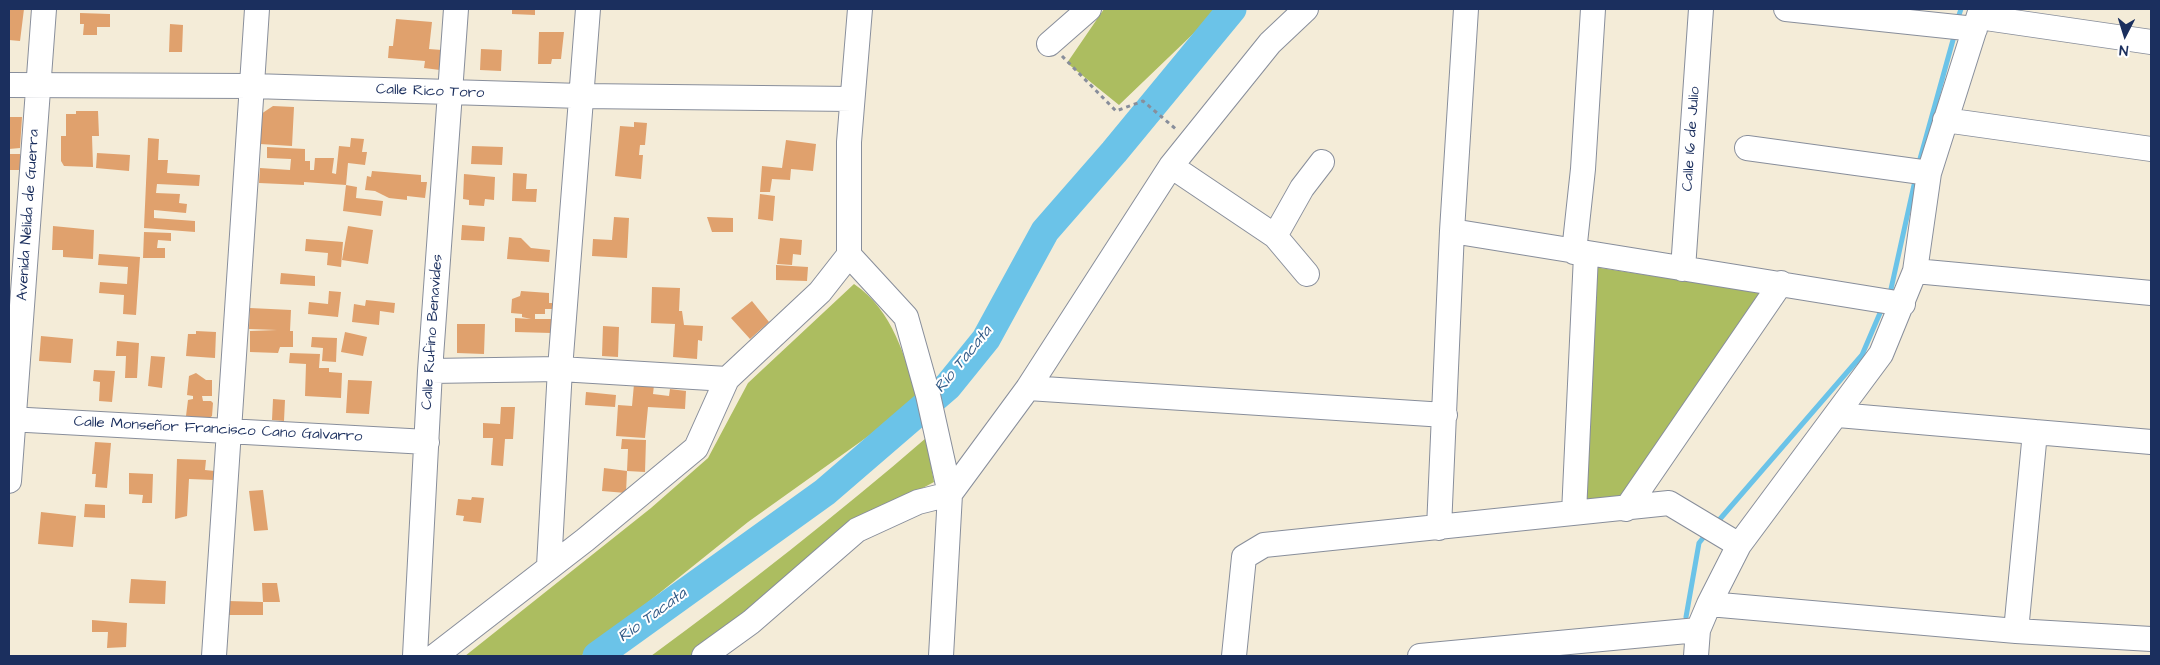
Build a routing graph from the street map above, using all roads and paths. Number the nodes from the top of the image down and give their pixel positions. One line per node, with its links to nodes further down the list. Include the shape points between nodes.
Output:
1 (44, 9): 16 (street, Avenida Nélida de Guerra)
2 (257, 9): 18 (street)
3 (456, 9): 19 (street, Calle Rufino Benavides)
4 (588, 9): 20 (street)
5 (860, 9): 21 (street)
6 (1063, 9): 14 (street)
7 (1089, 9): 14 (street)
8 (1306, 9): 27 (street, via 1270,43)
9 (1466, 9): 29 (street)
10 (1593, 9): 31 (street)
11 (1701, 9): 33 (street, Calle 16 de Julio)
12 (1786, 9): 13 (street)
13 (1978, 19): 15 (street); 23 (street)
14 (1055, 38): 22 (path, via 1116,111 1143,101)
15 (2151, 42)
16 (39, 85): 17 (street, Calle Rico Toro); 18 (street, Calle Rico Toro); 45 (street, Avenida Nélida de Guerra)
17 (9, 86)
18 (252, 86): 19 (street, Calle Rico Toro); 46 (street)
19 (449, 92): 20 (street, Calle Rico Toro); 40 (street, Calle Rufino Benavides)
20 (581, 96): 21 (street, Calle Rico Toro); 39 (street)
21 (852, 99): 32 (street)
22 (1162, 117)
23 (1945, 120): 25 (street); 28 (street)
24 (1746, 148): 28 (street)
25 (2151, 149)
26 (1322, 162): 30 (street, via 1302,188)
27 (1171, 166): 30 (street); 42 (street)
28 (1929, 174): 34 (street)
29 (1452, 231): 31 (street); 43 (street)
30 (1275, 236): 35 (street)
31 (1580, 253): 33 (street); 53 (street)
32 (849, 255): 41 (street, via 820,292); 51 (street, via 906,316)
33 (1683, 269): 36 (street)
34 (1915, 270): 37 (street); 38 (street)
35 (1307, 274)
36 (1780, 283): 38 (street); 52 (street)
37 (2151, 293)
38 (1902, 304): 44 (street, via 1881,354)
39 (560, 369): 40 (street); 41 (street); 56 (street)
40 (430, 371): 48 (street, Calle Rufino Benavides)
41 (727, 379): 56 (street, via 696,448 593,534)
42 (1028, 388): 43 (street); 51 (street)
43 (1445, 415): 54 (street)
44 (1838, 415): 47 (street); 55 (street)
45 (11, 419): 46 (street, Calle Monseñor Francisco Cano Galvarro); 50 (street, Avenida Nélida de Guerra)
46 (228, 430): 48 (street, Calle Monseñor Francisco Cano Galvarro); 61 (street)
47 (2035, 432): 49 (street); 59 (street)
48 (427, 442): 62 (street, Calle Rufino Benavides)
49 (2151, 442)
50 (9, 482)
51 (950, 494): 64 (street, via 918,502 857,530 751,622); 65 (street)
52 (1626, 508): 53 (street); 55 (street, via 1670,503)
53 (1574, 514): 54 (street)
54 (1439, 528): 66 (street, via 1264,545 1244,557)
55 (1739, 545): 57 (street)
56 (549, 566): 63 (street)
57 (1709, 604): 58 (street); 59 (street)
58 (1698, 630): 67 (street); 68 (street)
59 (2016, 631): 60 (street)
60 (2151, 639)
61 (214, 656)
62 (415, 656)
63 (435, 656)
64 (704, 656)
65 (941, 656)
66 (1234, 656)
67 (1420, 656)
68 (1696, 656)

